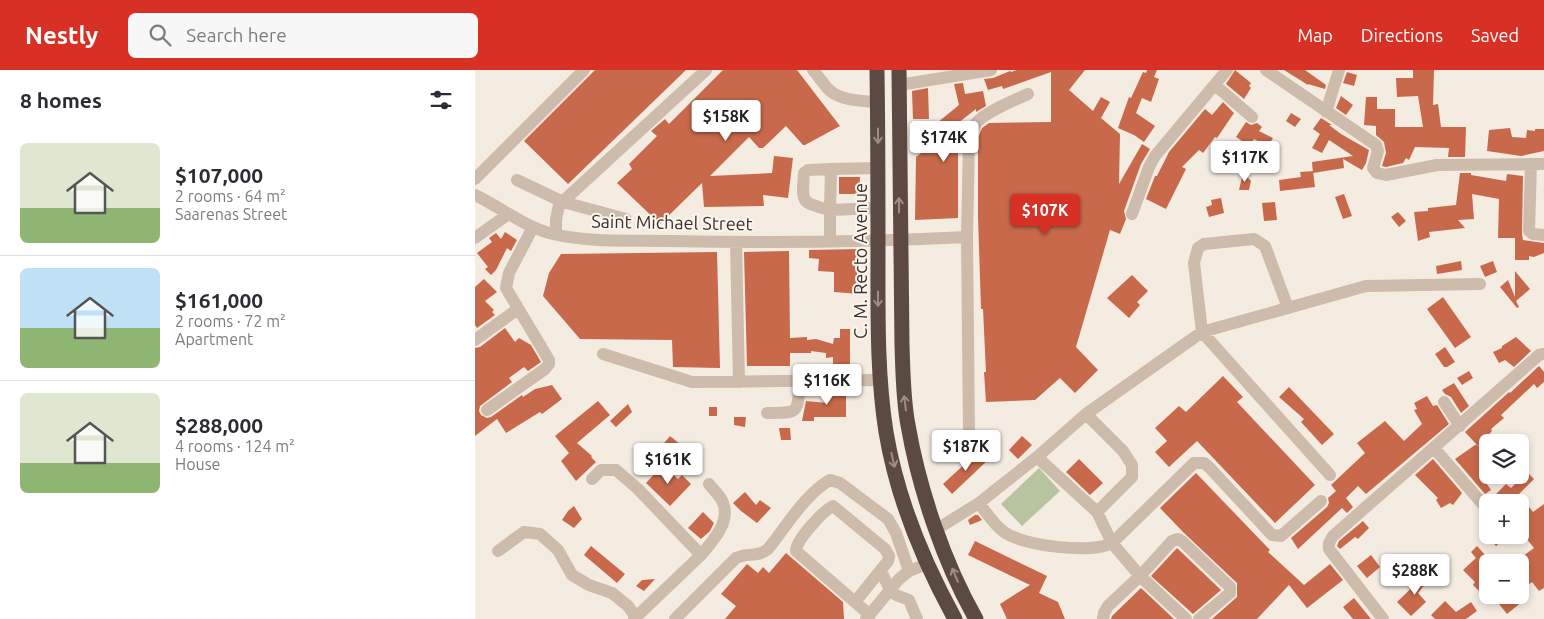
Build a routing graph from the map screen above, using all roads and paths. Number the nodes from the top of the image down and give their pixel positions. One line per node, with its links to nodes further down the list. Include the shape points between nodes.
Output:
1 (584, 70): 18 (street)
2 (705, 70): 21 (street)
3 (813, 70): 12 (street, via 833,93 853,100)
4 (877, 70): 12 (highway, C. M. Recto Avenue)
5 (991, 70): 9 (street)
6 (1227, 70): 10 (street)
7 (1266, 70): 13 (street)
8 (1339, 70): 13 (street)
9 (899, 78): 33 (highway, one-way to 9)
10 (1215, 85): 14 (street); 24 (street, via 1155,156)
11 (1028, 94): 30 (street, via 983,117 971,132)
12 (878, 102): 16 (highway, C. M. Recto Avenue, one-way to 16)
13 (1326, 112): 15 (street, via 1376,145 1378,151 1373,168 1375,172 1386,175 1437,165)
14 (1252, 117)
15 (1538, 164): 29 (street, via 1529,228 1531,233)
16 (878, 168): 17 (street); 22 (highway, C. M. Recto Avenue)
17 (831, 169): 23 (street); 23 (street, via 804,173 803,196 809,204)
18 (475, 179)
19 (517, 180): 21 (street)
20 (475, 195): 25 (street, Saint Michael Street)
21 (563, 202): 26 (street); 28 (street, via 557,208)
22 (878, 208): 23 (street); 32 (highway, C. M. Recto Avenue)
23 (830, 210): 34 (street)
24 (1132, 214)
25 (507, 215): 27 (street, Saint Michael Street); 31 (street)
26 (626, 219)
27 (533, 227): 28 (street, Saint Michael Street); 38 (street, via 507,282 508,292)
28 (556, 234): 35 (street, Saint Michael Street, via 608,240)
29 (1544, 235)
30 (967, 237): 33 (street, Saint Michael Street); 51 (street)
31 (475, 238)
32 (878, 240): 33 (street, Saint Michael Street); 34 (street, Saint Michael Street); 43 (highway, C. M. Recto Avenue, one-way to 43)
33 (900, 240): 61 (highway, one-way to 33, via 907,424)
34 (830, 241): 35 (street, Saint Michael Street)
35 (736, 242): 45 (street)
36 (1480, 284): 37 (street, via 1366,286)
37 (1287, 308): 39 (street); 39 (street, via 1265,246 1260,241 1204,244 1198,248 1194,263)
38 (518, 309): 40 (street); 47 (street, via 549,364)
39 (1202, 332): 49 (street); 54 (street)
40 (475, 340)
41 (603, 354): 45 (street, via 692,382)
42 (1544, 354): 50 (street)
43 (880, 380): 44 (street); 65 (highway, C. M. Recto Avenue, one-way to 65, via 886,433 894,465 903,500)
44 (800, 381): 45 (street); 48 (street, via 795,410)
45 (739, 382)
46 (1444, 402): 50 (street)
47 (487, 410)
48 (767, 413)
49 (1086, 414): 53 (street); 60 (street, via 1123,451 1133,472 1126,485)
50 (1460, 426): 52 (street)
51 (969, 434)
52 (1434, 448): 57 (street); 80 (street, via 1333,536 1329,545)
53 (1037, 457): 59 (street); 60 (street)
54 (1330, 475)
55 (592, 479): 64 (street, via 601,470 616,470 639,489)
56 (709, 484): 64 (street, via 723,503 725,514 719,531)
57 (1479, 500)
58 (1321, 501): 62 (street, via 1277,537 1209,467 1204,463 1193,463)
59 (979, 503): 61 (street); 62 (street, via 1003,532 1026,541 1085,549)
60 (1097, 512): 62 (street)
61 (937, 528): 76 (highway, one-way to 61, via 955,578)
62 (1112, 543): 68 (street)
63 (498, 551): 72 (street, via 525,532 540,534 558,550 572,575 612,593 629,606)
64 (701, 555): 72 (street)
65 (927, 564): 67 (street); 75 (highway, C. M. Recto Avenue)
66 (881, 571): 69 (street); 70 (street); 70 (street, via 889,556 885,549 839,510 833,506 827,509 796,546 796,551)
67 (909, 571): 69 (street); 73 (street, via 888,519 841,483 830,480 807,499 768,550 759,555 745,554 736,558)
68 (1139, 576): 77 (street, via 1108,606); 78 (street); 79 (street, via 1173,541 1183,542 1230,587 1229,593)
69 (889, 590): 71 (street); 74 (street, via 909,600)
70 (855, 602): 71 (street)
71 (868, 617)
72 (635, 618)
73 (675, 619)
74 (917, 619)
75 (955, 619)
76 (976, 619)
77 (1103, 619)
78 (1187, 619)
79 (1199, 619)
80 (1383, 619)

